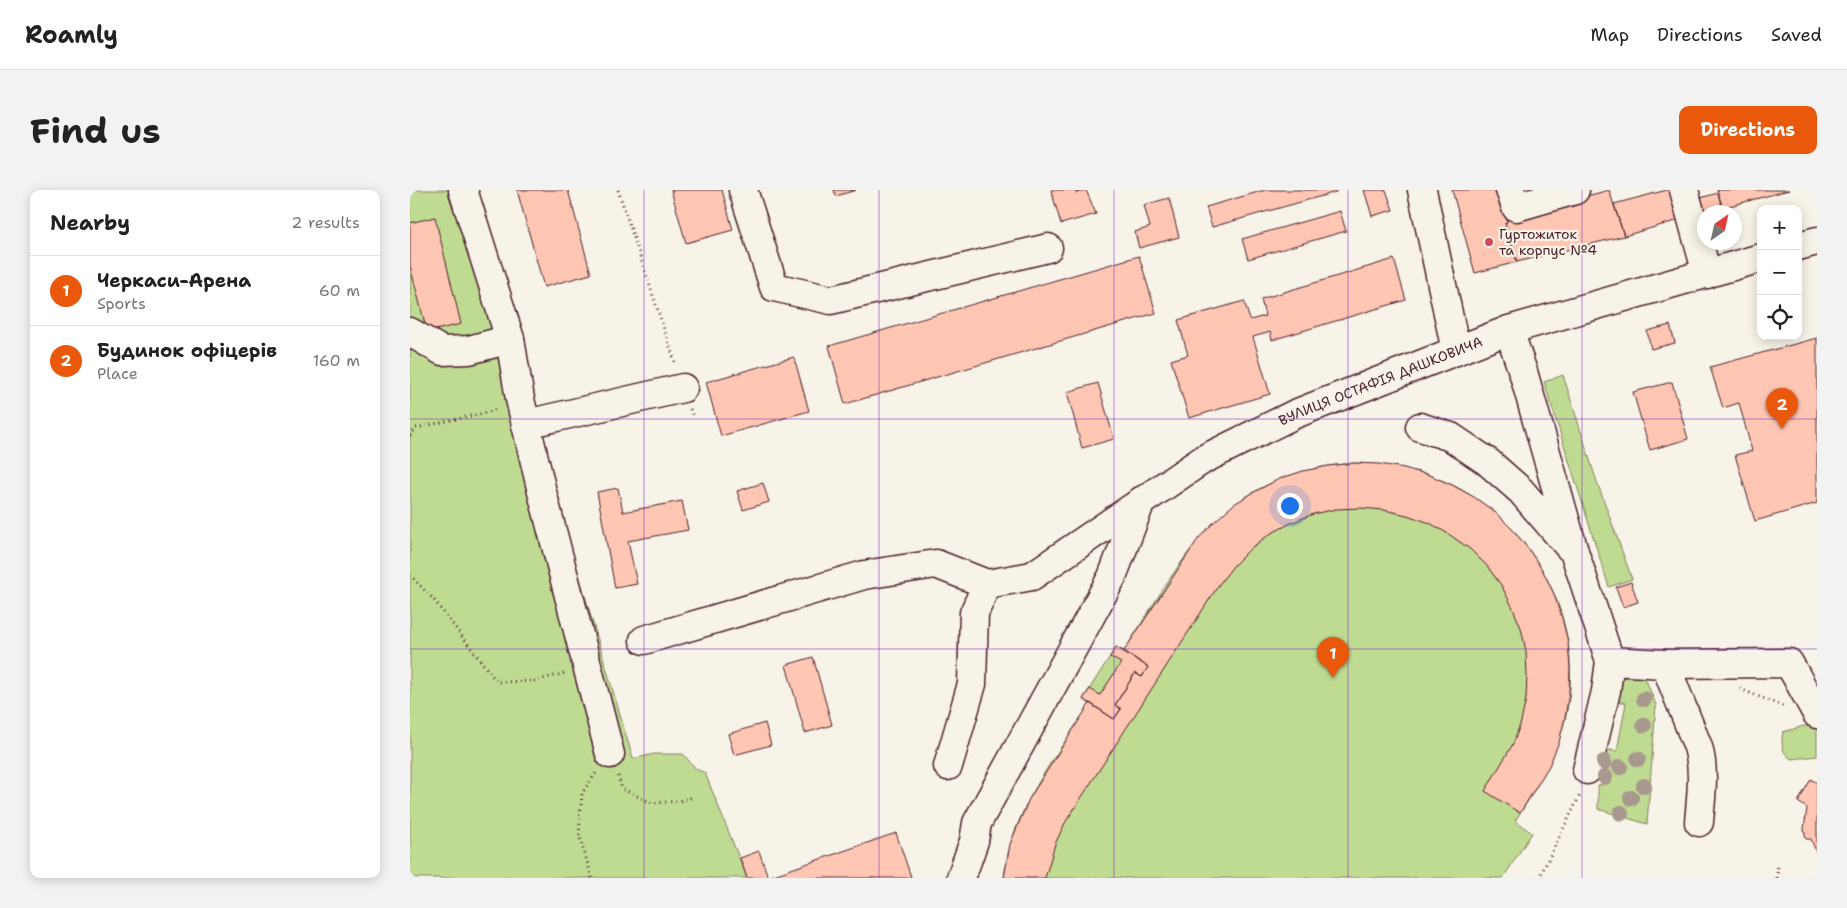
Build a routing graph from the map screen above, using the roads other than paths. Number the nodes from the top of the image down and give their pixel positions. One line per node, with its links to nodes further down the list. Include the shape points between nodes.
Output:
1 (463, 190): 14 (street)
2 (743, 190): 9 (street, via 774,286 831,300)
3 (1422, 190): 15 (street)
4 (1510, 190): 5 (street, via 1516,207)
5 (1574, 190)
6 (1684, 190): 11 (street)
7 (1817, 241): 8 (street)
8 (1802, 245)
9 (1048, 248)
10 (1757, 259): 11 (street, ВУЛИЦЯ ОСТАФІЯ ДАШКОВИЧА)
11 (1707, 274): 12 (street, ВУЛИЦЯ ОСТАФІЯ ДАШКОВИЧА)
12 (1509, 330): 15 (street, ВУЛИЦЯ ОСТАФІЯ ДАШКОВИЧА); 20 (street)
13 (410, 332): 14 (street, via 442,351 470,350)
14 (510, 339): 17 (street)
15 (1456, 351): 19 (street, ВУЛИЦЯ ОСТАФІЯ ДАШКОВИЧА, via 1287,418 1204,459)
16 (683, 388): 17 (street)
17 (523, 411): 26 (street)
18 (1420, 427): 20 (street, via 1451,438 1488,462 1521,492)
19 (1141, 501): 21 (street, ВУЛИЦЯ ОСТАФІЯ ДАШКОВИЧА, via 1032,576); 30 (street, via 1112,577 977,823)
20 (1574, 551): 23 (street)
21 (987, 584): 22 (street, via 936,564 872,574); 27 (street, via 974,612 972,684)
22 (644, 640)
23 (1610, 660): 24 (street); 28 (street)
24 (1665, 664): 25 (street, via 1788,663); 29 (street, via 1702,760)
25 (1817, 714)
26 (610, 754)
27 (948, 766)
28 (1587, 770)
29 (1699, 822)
30 (961, 878)

